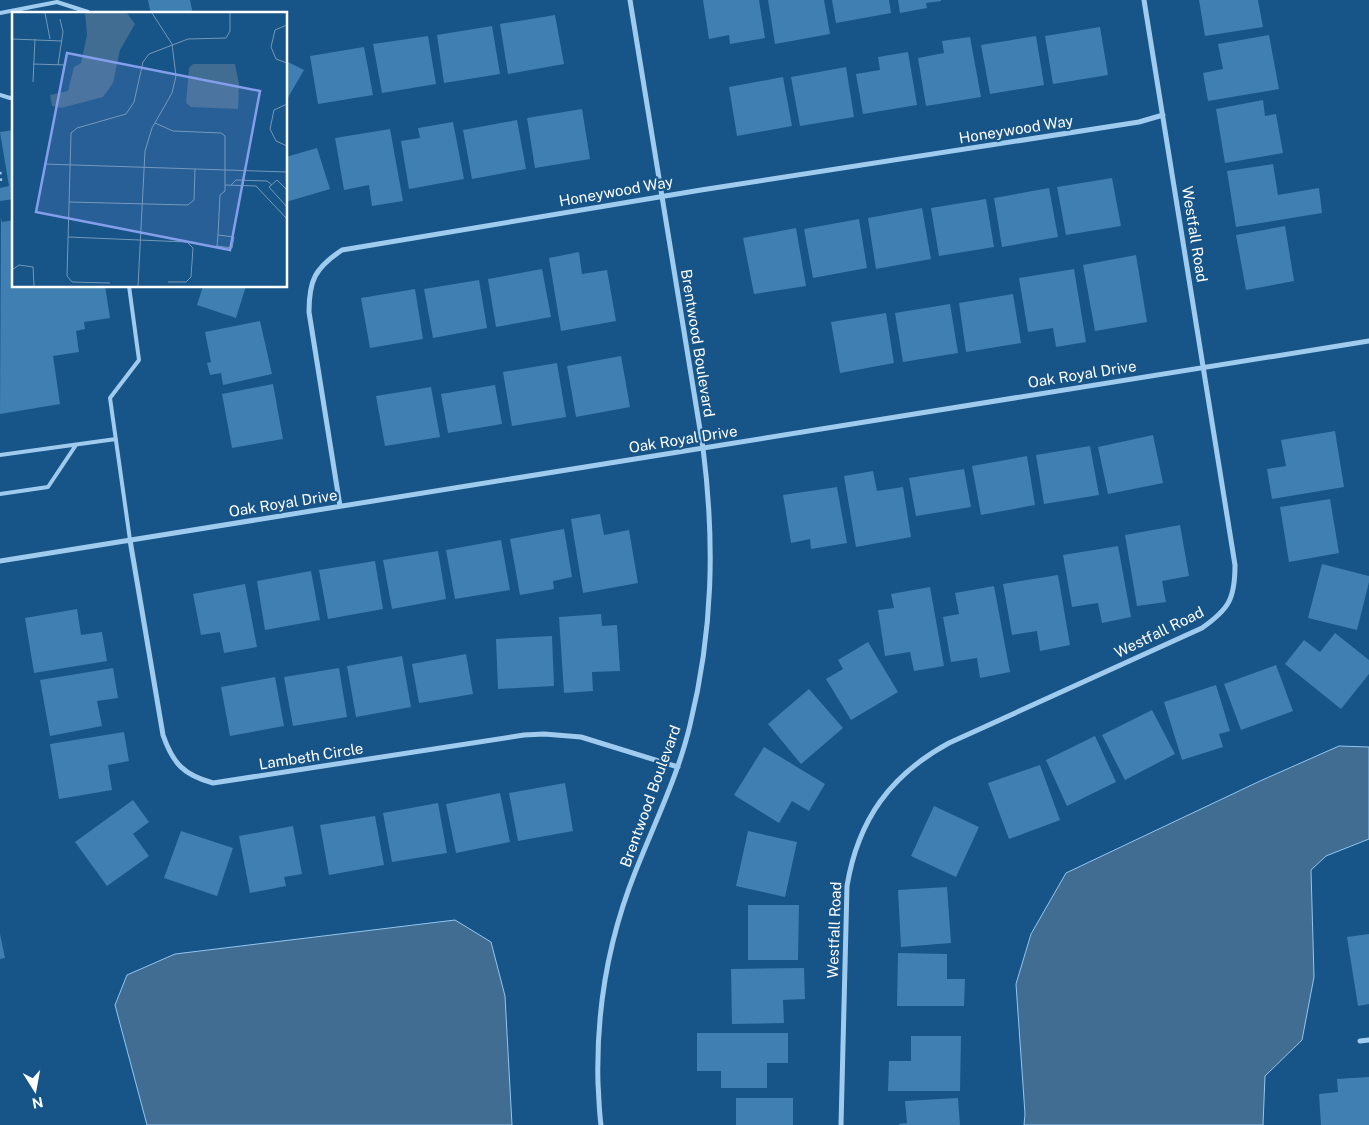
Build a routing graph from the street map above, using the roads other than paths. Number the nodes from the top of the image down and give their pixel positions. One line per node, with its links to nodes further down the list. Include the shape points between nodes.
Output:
1 (630, 0): 6 (street, Brentwood Boulevard)
2 (1144, 0): 5 (street, Westfall Road)
3 (88, 12): 4 (lane, via 57,2)
4 (0, 13)
5 (1163, 115): 6 (street, Honeywood Way, via 1139,122); 9 (street, Westfall Road)
6 (662, 196): 12 (street, Brentwood Boulevard); 15 (street, Honeywood Way, via 342,250 326,260 315,275 309,293 309,312)
7 (129, 288): 10 (lane, via 140,360 110,398)
8 (1369, 340): 9 (street, Oak Royal Drive)
9 (1204, 367): 12 (street, Oak Royal Drive); 22 (street, Westfall Road, via 1235,565 1235,585 1229,603 1218,617 1202,628 931,753 899,778 886,793 861,834 850,865 847,886)
10 (116, 439): 11 (lane); 16 (lane)
11 (76, 445): 13 (lane); 14 (lane, via 48,487)
12 (703, 448): 15 (street, Oak Royal Drive); 18 (street, Brentwood Boulevard, via 712,560 710,608 690,726)
13 (0, 455)
14 (0, 494)
15 (340, 506): 16 (street, Oak Royal Drive)
16 (130, 540): 17 (street, Oak Royal Drive); 18 (street, Lambeth Circle, via 163,735 169,753 180,768 195,778 213,783 544,734 581,737)
17 (0, 561)
18 (678, 767): 21 (street, Brentwood Boulevard, via 636,870 616,930 603,992 598,1054)
19 (1369, 1040): 20 (street)
20 (1360, 1041)
21 (601, 1125)
22 (841, 1125)

